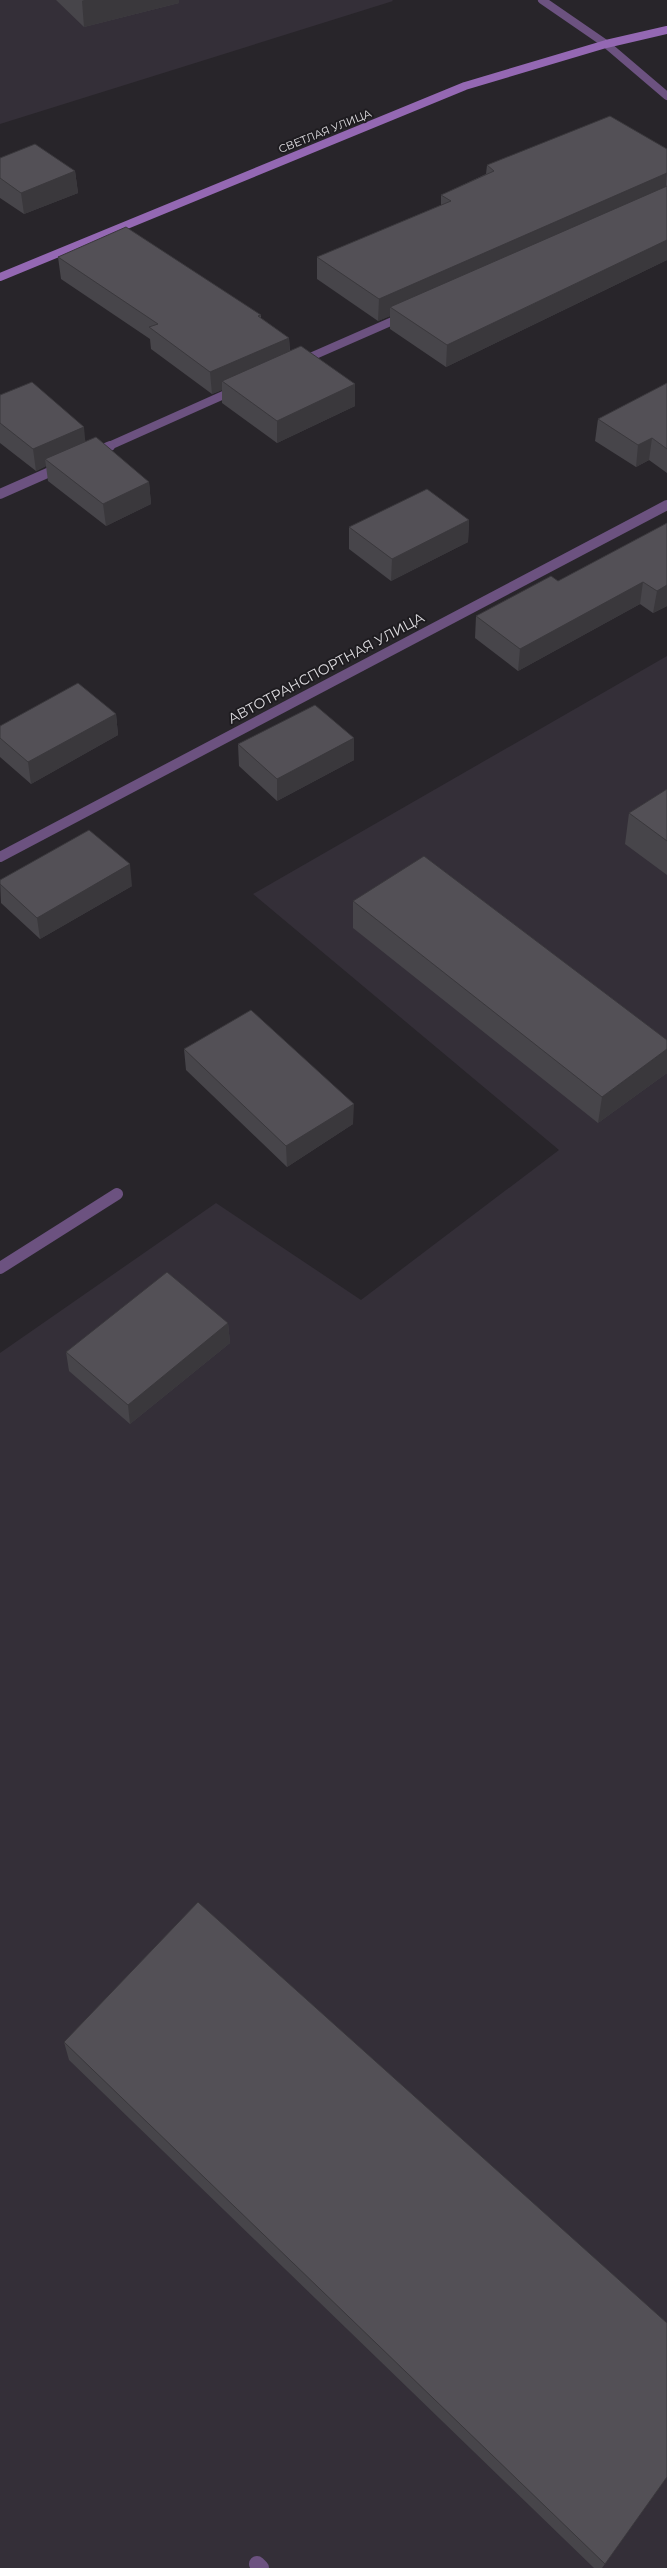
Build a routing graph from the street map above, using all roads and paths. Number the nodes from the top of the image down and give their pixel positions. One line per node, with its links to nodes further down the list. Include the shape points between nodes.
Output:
1 (542, 0): 3 (street)
2 (667, 30): 3 (street, СВЕТЛАЯ УЛИЦА)
3 (606, 44): 4 (street); 5 (street, СВЕТЛАЯ УЛИЦА, via 465,86)
4 (667, 96)
5 (0, 276)
6 (411, 312): 7 (street)
7 (292, 365)
8 (247, 385): 9 (street)
9 (82, 457)
10 (73, 461): 11 (street)
11 (0, 494)
12 (667, 505): 13 (street, АВТОТРАНСПОРТНАЯ УЛИЦА)
13 (0, 857)
14 (117, 1194): 15 (street)
15 (0, 1268)

